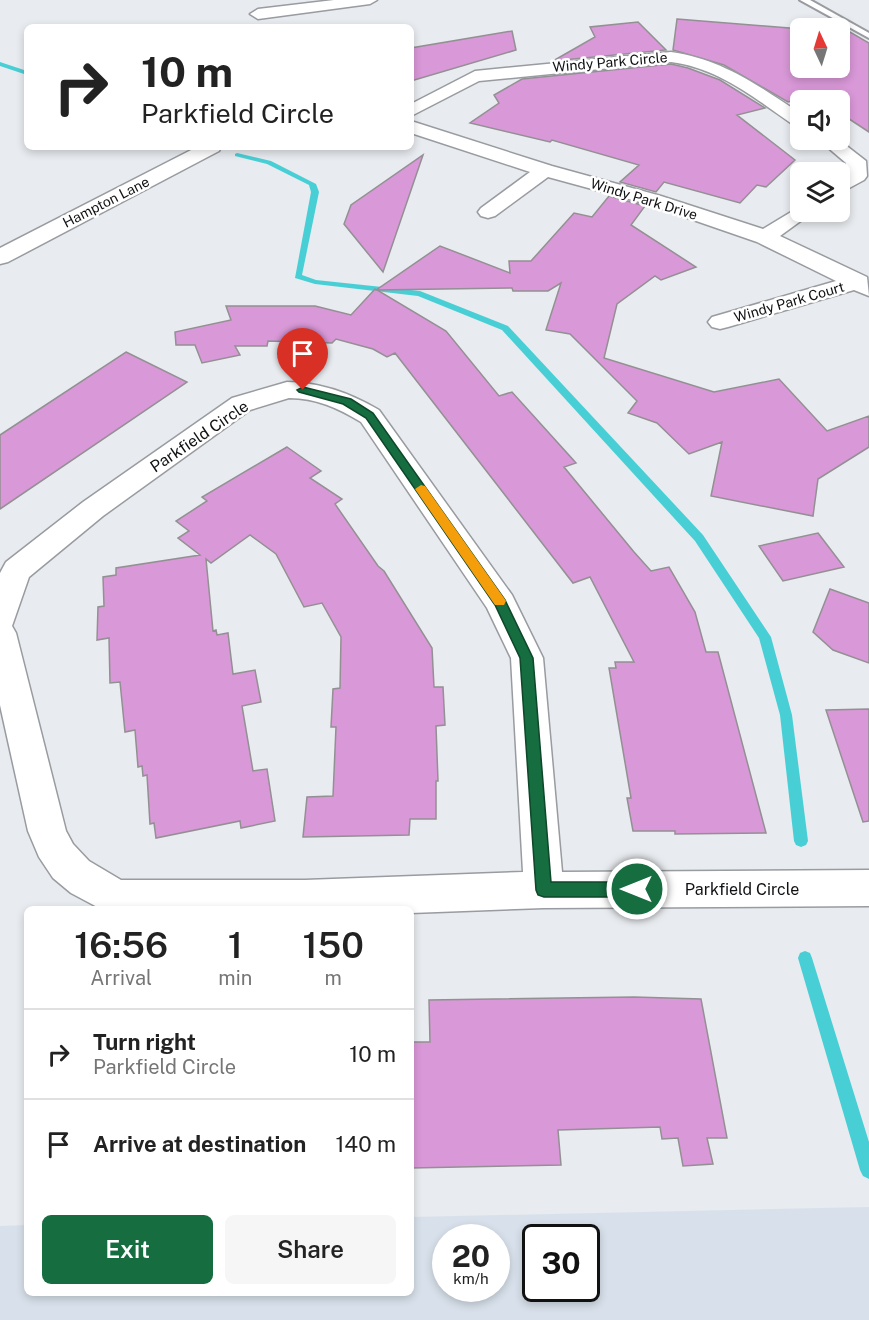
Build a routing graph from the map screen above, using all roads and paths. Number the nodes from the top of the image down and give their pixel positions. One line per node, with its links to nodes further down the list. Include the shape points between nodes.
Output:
1 (245, 0): 4 (street)
2 (370, 0): 4 (street)
3 (804, 0): 6 (lane)
4 (258, 14): 5 (street)
5 (266, 24)
6 (869, 36)
7 (414, 109): 8 (street, Windy Park Circle, via 475,76 688,57 712,65)
8 (790, 115)
9 (414, 128): 12 (street, Windy Park Drive)
10 (206, 150): 17 (street, Hampton Lane)
11 (841, 150): 13 (street, via 856,161 857,176)
12 (545, 170): 14 (street); 16 (street, Windy Park Drive, via 654,200)
13 (850, 181)
14 (488, 212)
15 (790, 221): 16 (street)
16 (765, 237): 18 (street, Windy Park Drive)
17 (0, 257)
18 (864, 286): 19 (street, Windy Park Court)
19 (720, 322)
20 (0, 619): 23 (street, Parkfield Circle, via 17,570 93,509 241,404 287,390 303,390 362,409 501,603 527,658)
21 (0, 633): 23 (street, Parkfield Circle, via 47,831 55,852 71,872 96,888 121,899)
22 (869, 888): 23 (street, Parkfield Circle)
23 (544, 890)

